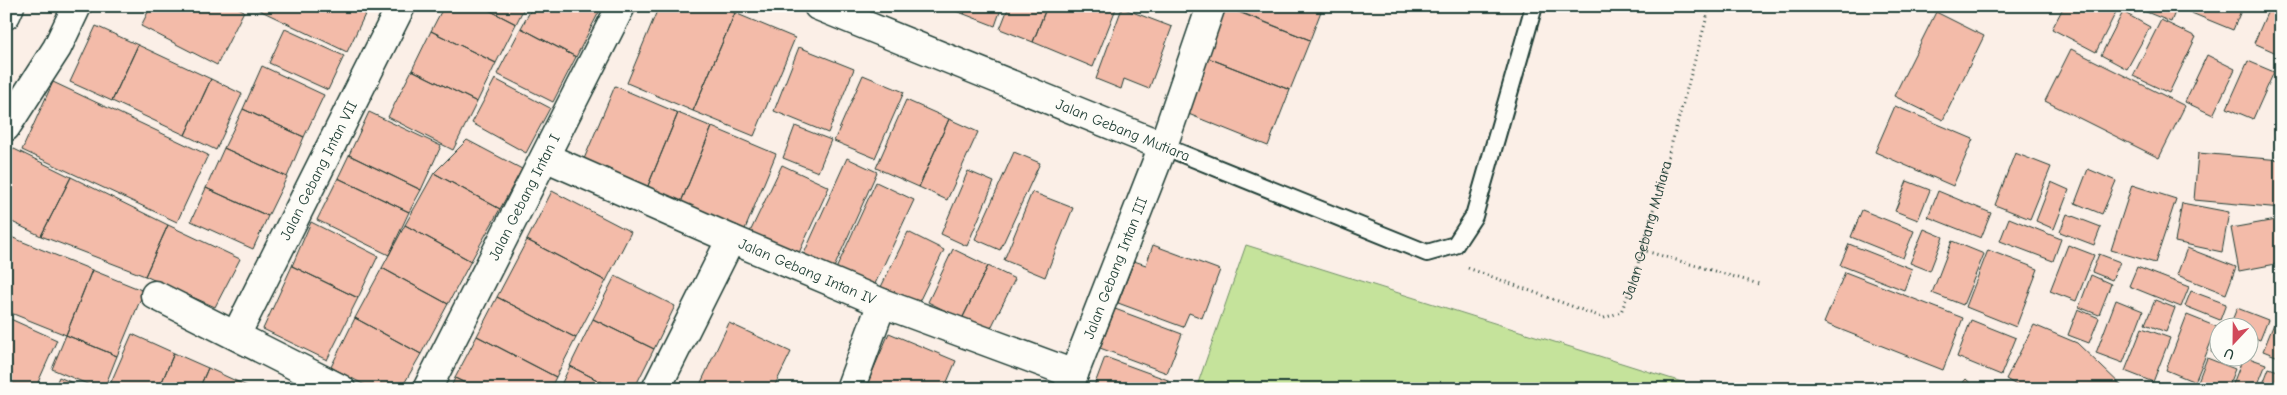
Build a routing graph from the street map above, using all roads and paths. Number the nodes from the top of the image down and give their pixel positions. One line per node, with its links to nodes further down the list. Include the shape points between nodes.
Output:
1 (10, 6): 9 (street)
2 (77, 6): 10 (street, via 57,48)
3 (401, 6): 19 (street, Jalan Gebang Intan VII)
4 (622, 6): 12 (street, Jalan Gebang Intan I)
5 (818, 6): 11 (street, Jalan Gebang Mutiara)
6 (1211, 6): 11 (street, Jalan Gebang Intan III)
7 (1534, 6): 15 (lane, via 1474,216 1456,245)
8 (1710, 6): 14 (path, Jalan Gebang Mutiara)
9 (6, 15)
10 (6, 127)
11 (1163, 146): 15 (lane, Jalan Gebang Mutiara); 20 (street, Jalan Gebang Intan III)
12 (545, 157): 13 (street, Jalan Gebang Intan IV); 22 (street, Jalan Gebang Intan I)
13 (731, 239): 18 (street, Jalan Gebang Intan IV); 23 (street)
14 (1642, 250): 15 (path, Jalan Gebang Mutiara, via 1621,312 1604,318); 16 (path)
15 (1427, 253)
16 (1759, 284)
17 (156, 295): 19 (street)
18 (882, 303): 20 (street, Jalan Gebang Intan IV); 24 (street)
19 (236, 335): 21 (street)
20 (1071, 381)
21 (341, 389)
22 (427, 389)
23 (656, 389)
24 (850, 389)

